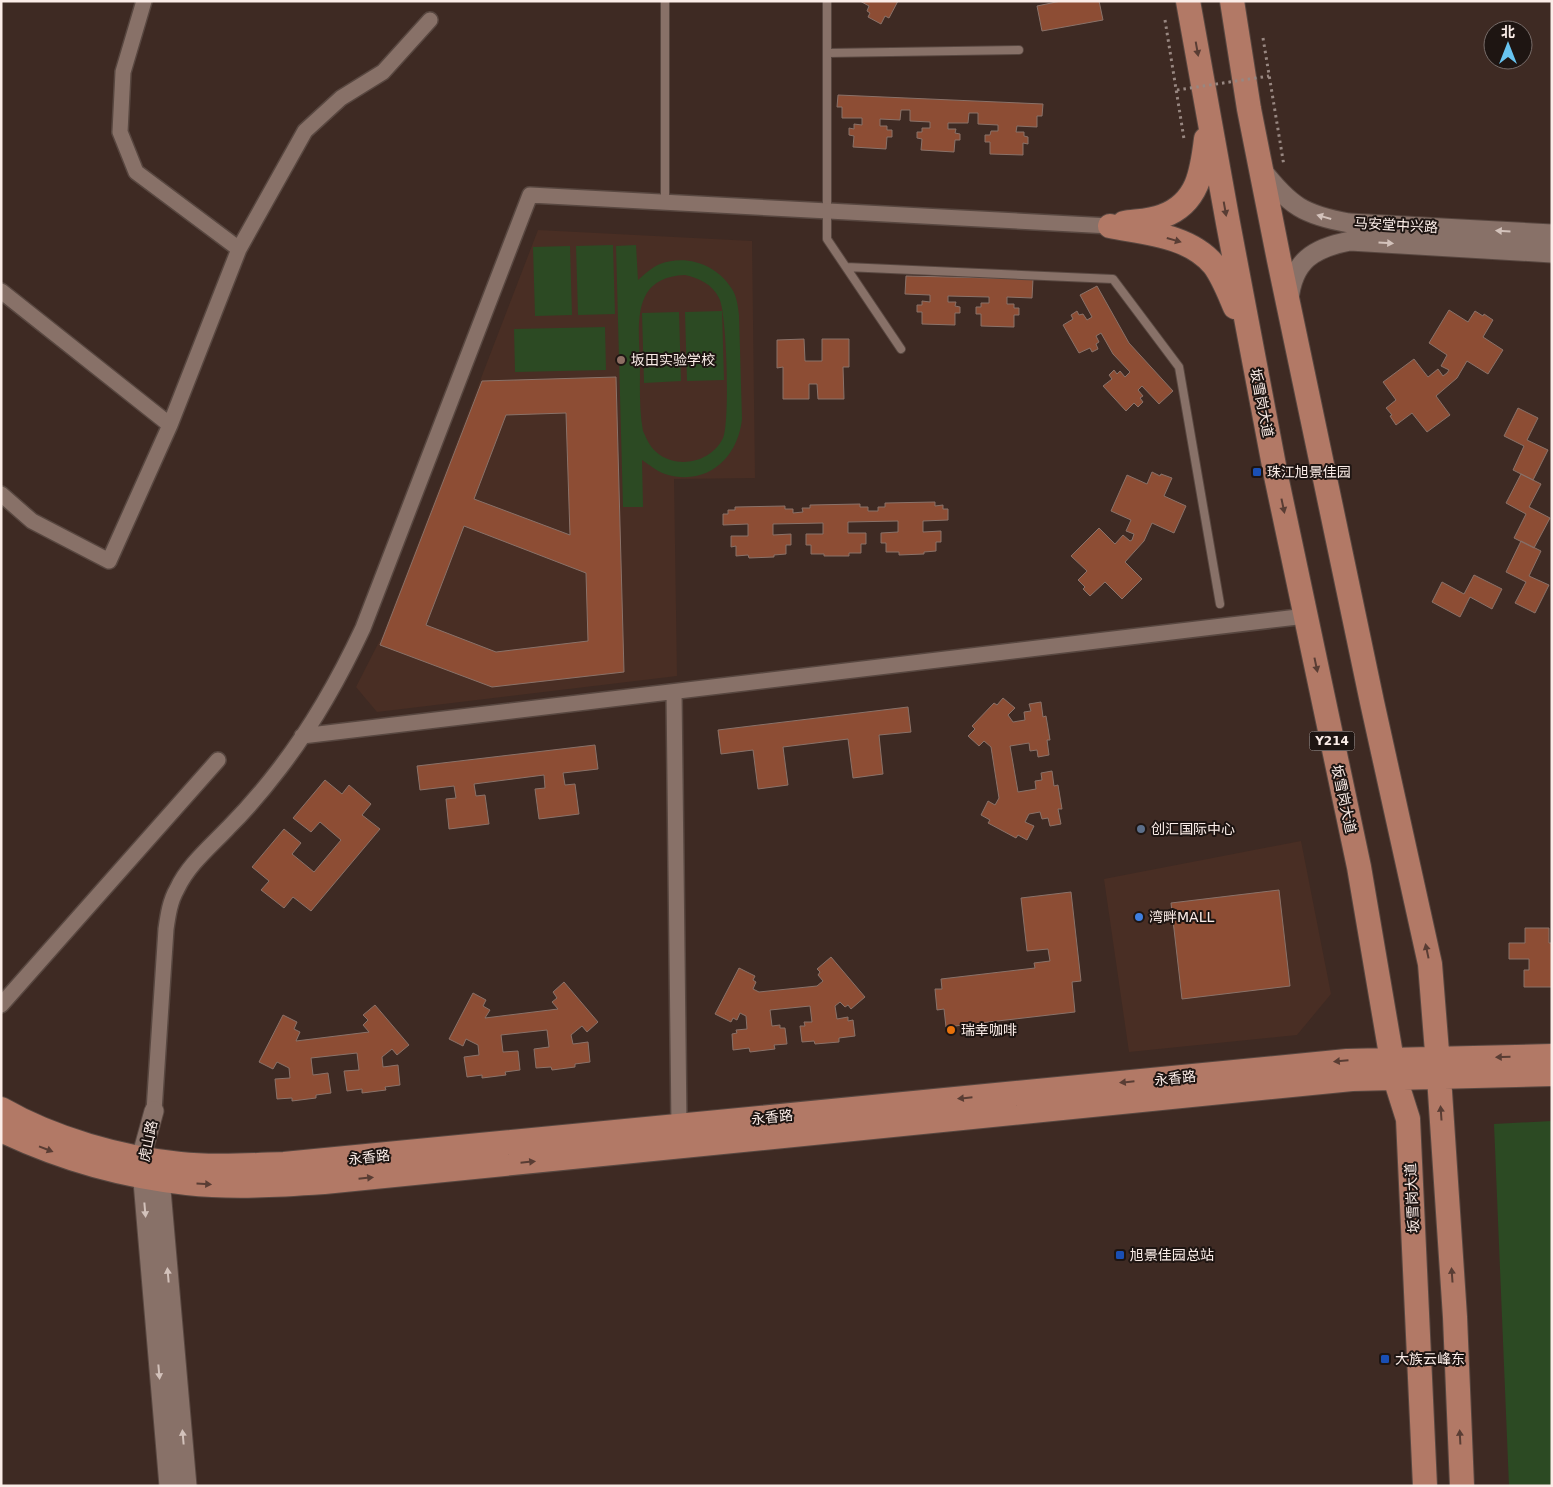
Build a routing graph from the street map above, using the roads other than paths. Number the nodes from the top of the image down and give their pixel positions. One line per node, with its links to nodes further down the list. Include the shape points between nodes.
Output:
1 (144, 1): 15 (street, via 122,72 120,132 136,172)
2 (666, 1): 11 (lane)
3 (827, 1): 8 (lane)
4 (1188, 1): 9 (main road, 坂雪岗大道 / Y214, one-way to 9)
5 (1232, 1): 10 (main road, via 1249,109)
6 (430, 20): 15 (street, via 384,72 341,98 305,131)
7 (1019, 50): 8 (lane)
8 (828, 53): 12 (lane)
9 (1209, 116): 13 (main road, via 1200,177 1185,202 1161,217); 20 (main road, 坂雪岗大道 / Y214, one-way to 20)
10 (1272, 167): 14 (street, 马安堂中兴路, one-way to 10, via 1349,223 1322,218 1300,208 1280,193); 19 (main road)
11 (664, 202): 12 (street); 27 (street, via 530,195 363,628 326,699)
12 (827, 211): 13 (street); 17 (lane, via 827,239)
13 (1110, 226): 20 (main road, one-way to 20, via 1172,238 1201,253 1221,277)
14 (1552, 234)
15 (239, 249): 22 (street)
16 (1552, 253): 19 (street, 马安堂中兴路, one-way to 16, via 1297,269 1311,255 1329,245 1350,241)
17 (846, 267): 21 (lane); 24 (lane, via 1113,279 1179,367)
18 (1, 291): 22 (street)
19 (1289, 307): 31 (main road, one-way to 19, via 1430,964)
20 (1250, 337): 25 (main road, 坂雪岗大道 / Y214, one-way to 25)
21 (901, 349)
22 (170, 425): 23 (street, via 109,560 32,521)
23 (1, 494)
24 (1220, 604)
25 (1306, 616): 26 (street); 32 (main road, 坂雪岗大道 / Y214, one-way to 32, via 1359,867)
26 (674, 692): 27 (street); 36 (street)
27 (302, 736): 35 (street, via 256,797 187,871 176,889 166,929)
28 (218, 760): 29 (street)
29 (1, 1004)
30 (1552, 1056): 31 (main road, 永香路, one-way to 31)
31 (1438, 1068): 32 (main road, 永香路); 33 (main road, 永香路); 42 (main road, one-way to 31, via 1455,1316)
32 (1393, 1069): 36 (main road, 永香路, one-way to 36, via 1347,1061); 38 (main road, 永香路, one-way to 32, via 194,1184 324,1182 1352,1080); 41 (main road, 坂雪岗大道 / Y214, via 1408,1119)
33 (1552, 1074)
34 (1, 1109): 38 (main road, 永香路, via 35,1126 104,1149)
35 (154, 1111): 38 (street, 虎山路)
36 (679, 1126): 38 (main road, 永香路, via 284,1164)
37 (1, 1130): 38 (main road, 永香路, one-way to 38, via 88,1164)
38 (150, 1169): 39 (street, 虎山路, one-way to 39); 40 (street, 虎山路, one-way to 38)
39 (169, 1486)
40 (187, 1486)
41 (1425, 1486)
42 (1462, 1486)

